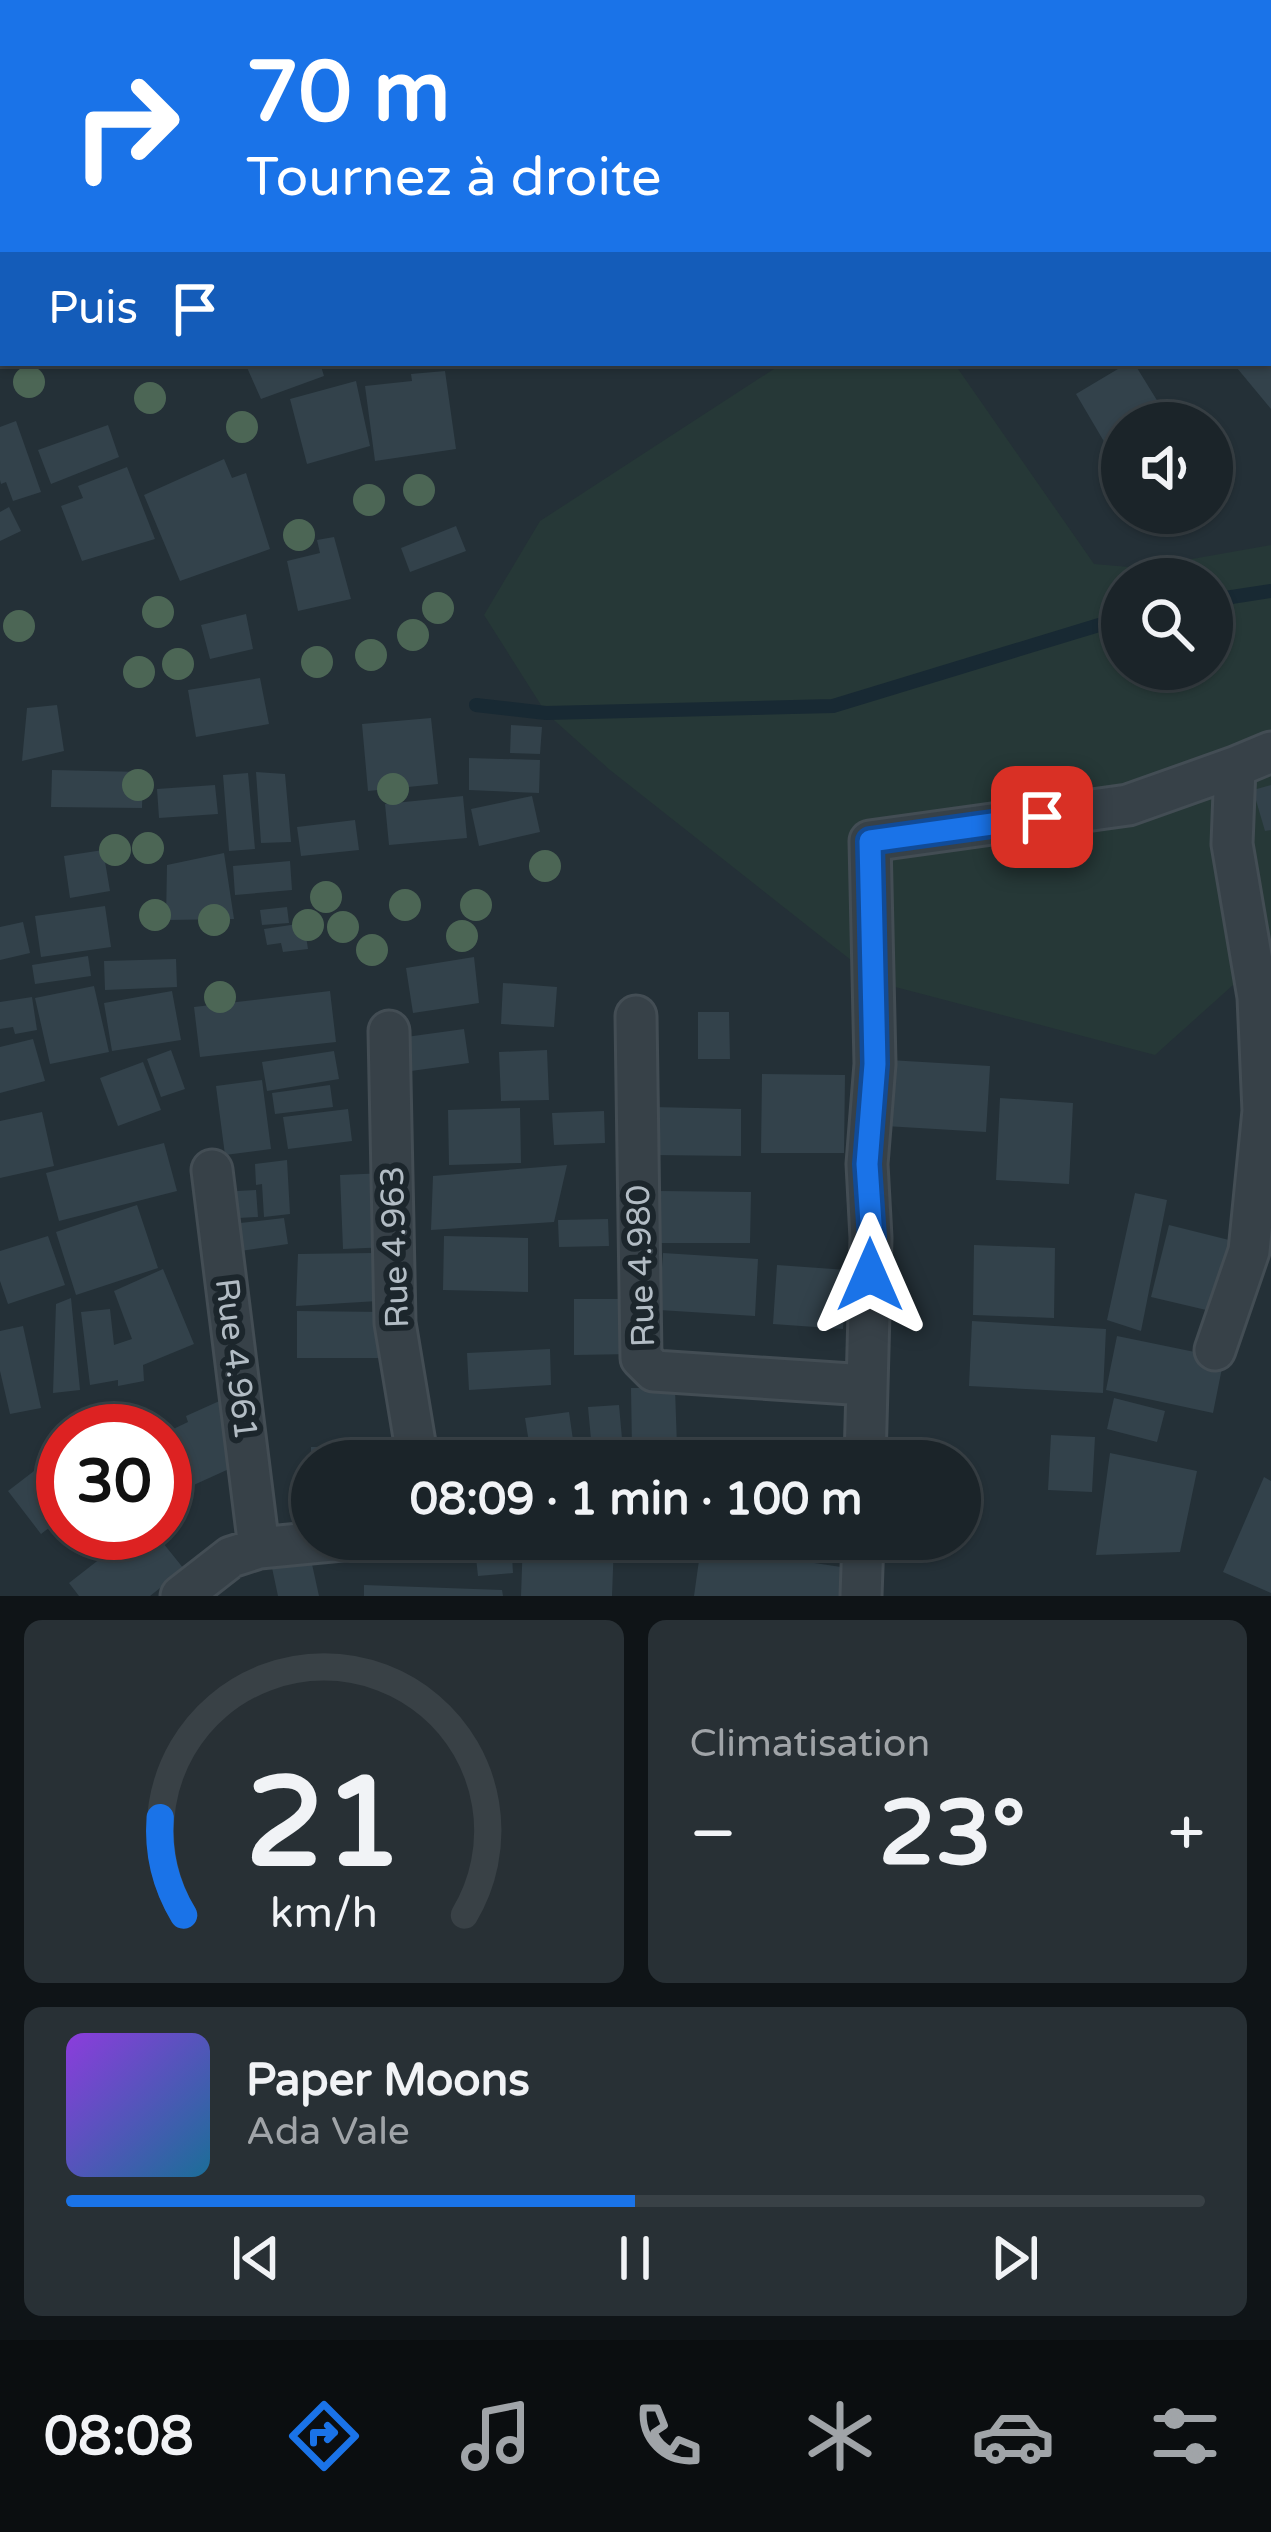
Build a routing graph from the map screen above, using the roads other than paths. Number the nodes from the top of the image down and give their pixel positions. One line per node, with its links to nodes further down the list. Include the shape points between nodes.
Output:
1 (1253, 759): 5 (street, via 1232,844 1258,997 1263,1111 1249,1251); 6 (street, via 1128,805 870,841 875,1064)
2 (636, 1016): 6 (street, Rue 4.980, via 640,1358 654,1371)
3 (389, 1031): 7 (street, Rue 4.963, via 395,1322)
4 (212, 1170): 10 (street, Rue 4.961)
5 (1215, 1349)
6 (866, 1385): 8 (street)
7 (415, 1440)
8 (865, 1440)
9 (291, 1545): 10 (street)
10 (259, 1548): 12 (street, via 231,1557)
11 (863, 1560): 13 (street)
12 (181, 1596)
13 (862, 1596)

